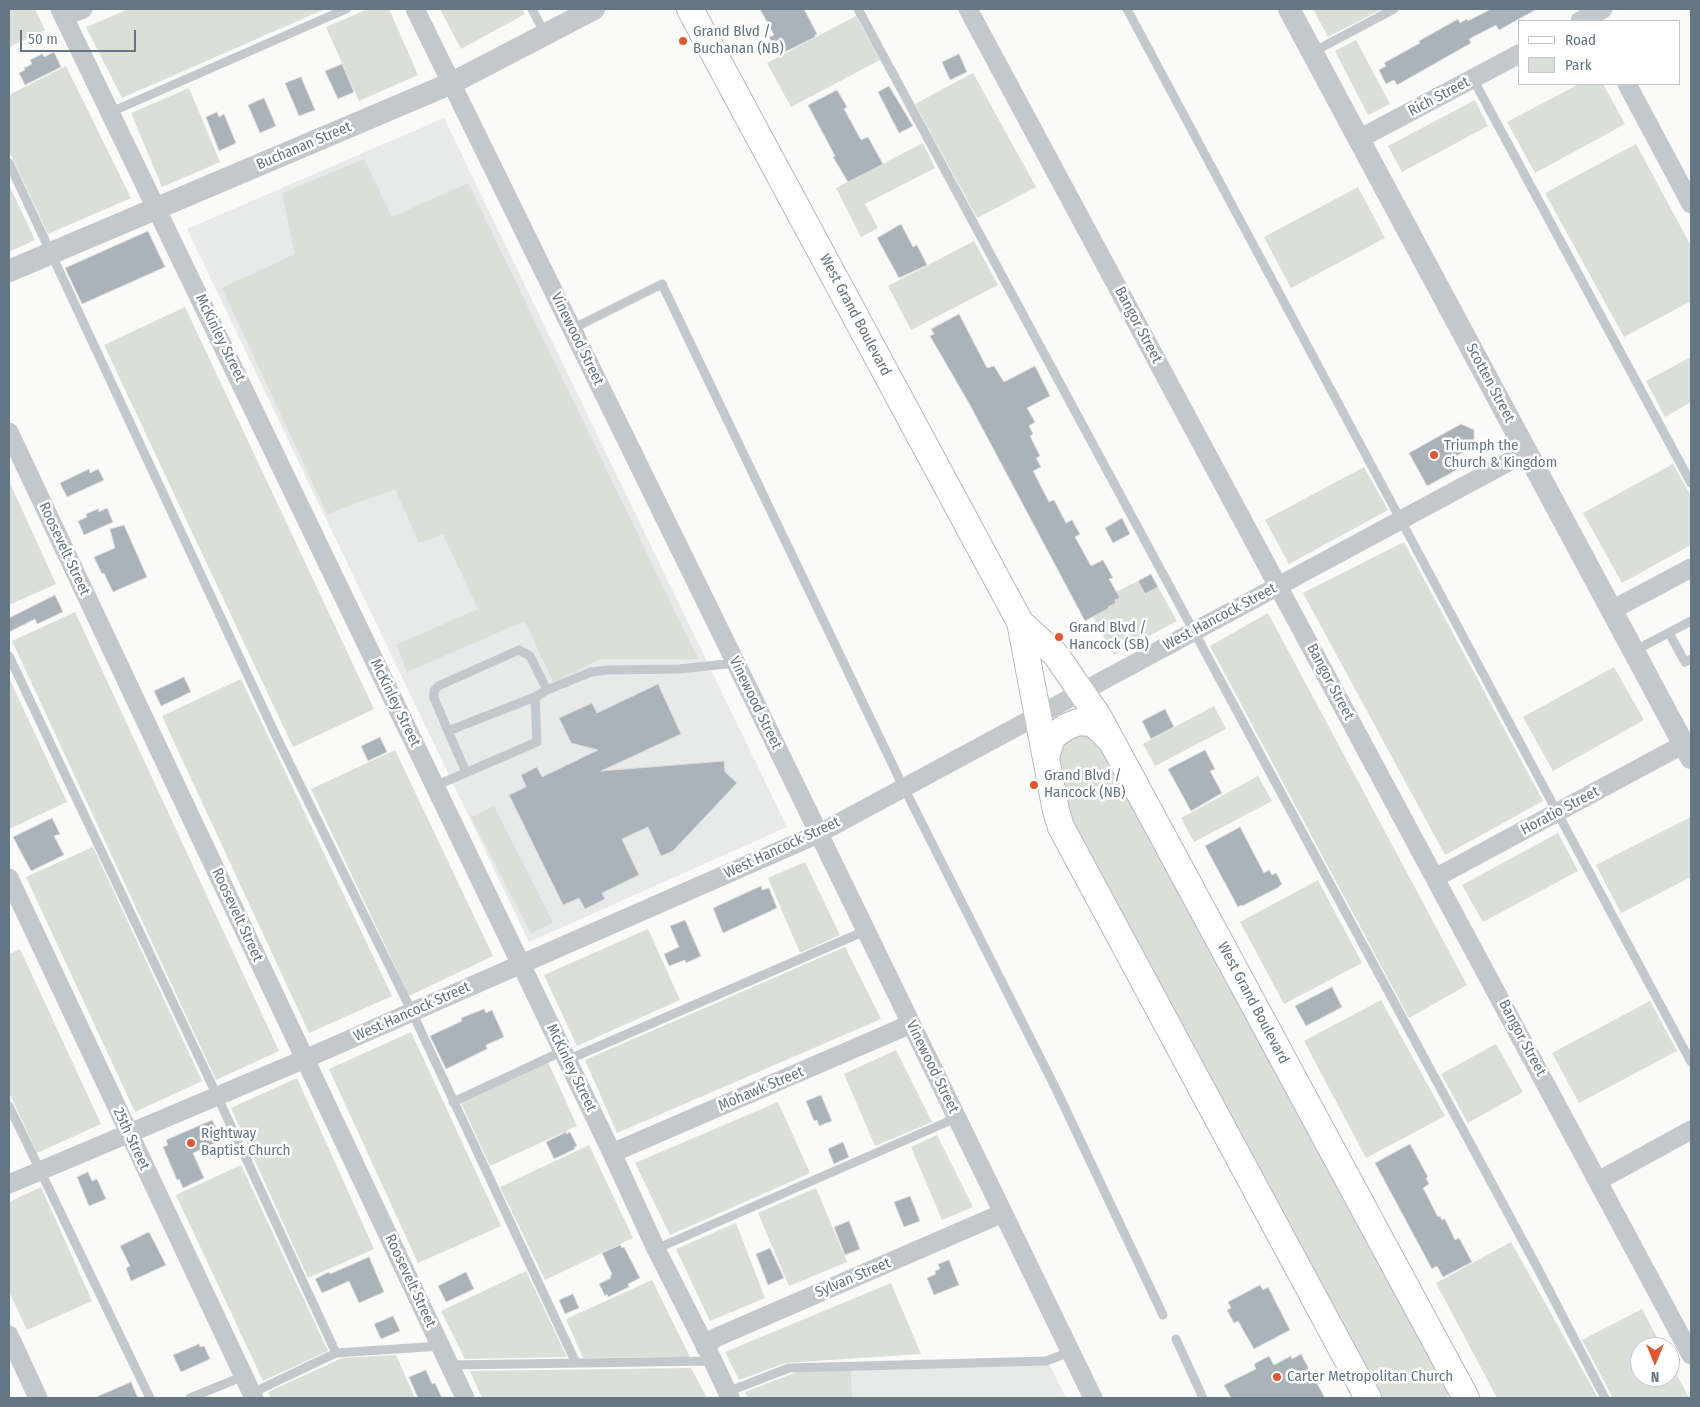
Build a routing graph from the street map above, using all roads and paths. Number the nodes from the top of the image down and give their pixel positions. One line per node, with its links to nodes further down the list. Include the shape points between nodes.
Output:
1 (82, 9): 12 (street)
2 (346, 9): 19 (lane)
3 (415, 9): 17 (street, Vinewood Street)
4 (532, 9): 13 (lane)
5 (594, 9): 13 (street, Buchanan Street)
6 (690, 9): 35 (main road, West Grand Boulevard)
7 (858, 9): 36 (lane)
8 (968, 9): 32 (street, Bangor Street)
9 (1127, 9): 30 (lane)
10 (1289, 9): 14 (street, Scotten Street)
11 (1394, 9): 14 (lane)
12 (62, 13): 19 (street, McKinley Street)
13 (545, 34): 17 (street, Buchanan Street)
14 (1312, 52): 20 (street, Scotten Street)
15 (1518, 55): 16 (street, Rich Street)
16 (1473, 79): 20 (street, Rich Street); 29 (lane)
17 (452, 83): 23 (street, Buchanan Street); 26 (street, Vinewood Street)
18 (1627, 85): 22 (street)
19 (111, 112): 23 (street, McKinley Street)
20 (1359, 139): 28 (street, Scotten Street)
21 (9, 163): 24 (lane)
22 (1691, 204)
23 (158, 209): 24 (street, Buchanan Street); 51 (street, McKinley Street)
24 (52, 253): 25 (street, Buchanan Street); 59 (lane, via 277,738)
25 (9, 272)
26 (572, 329): 41 (street, Vinewood Street); 52 (lane, via 662,284)
27 (9, 432): 62 (street, Roosevelt Street)
28 (1528, 452): 30 (street, West Hancock Street); 33 (street, Scotten Street)
29 (1691, 483)
30 (1401, 520): 32 (street, West Hancock Street); 53 (lane)
31 (1691, 568): 33 (street)
32 (1278, 586): 36 (street, West Hancock Street); 56 (street, Bangor Street)
33 (1612, 610): 38 (street, Scotten Street)
34 (1691, 621): 37 (lane)
35 (1020, 622): 43 (main road, West Grand Boulevard, via 1056,655); 45 (main road, West Grand Boulevard)
36 (1193, 632): 43 (street, West Hancock Street); 97 (lane, via 1537,1266)
37 (1669, 633): 38 (lane); 40 (lane, via 1686,662)
38 (1634, 651): 48 (street, Scotten Street)
39 (9, 656): 64 (lane)
40 (1691, 659)
41 (736, 663): 42 (lane, via 591,672); 54 (street, Vinewood Street)
42 (547, 690): 44 (lane); 46 (lane, via 530,656 519,650 438,686 434,698)
43 (1081, 692): 45 (street, West Hancock Street); 47 (main road, West Grand Boulevard)
44 (535, 697): 46 (lane); 50 (lane, via 537,742)
45 (1038, 716): 49 (main road, West Grand Boulevard); 52 (street, West Hancock Street)
46 (448, 731): 50 (lane)
47 (1113, 744): 49 (main road, via 1090,723 1078,722 1052,737); 96 (main road, West Grand Boulevard)
48 (1688, 751): 53 (street, Horatio Street)
49 (1046, 758): 95 (main road, West Grand Boulevard, via 1056,811 1068,842)
50 (466, 772): 51 (lane)
51 (435, 786): 58 (street, McKinley Street)
52 (904, 788): 54 (street, West Hancock Street); 76 (lane, via 1055,1087)
53 (1557, 812): 56 (street, Horatio Street); 63 (lane)
54 (818, 834): 57 (street, Vinewood Street); 58 (street, West Hancock Street)
55 (9, 878): 69 (street, 25th Street)
56 (1435, 878): 72 (street, Bangor Street)
57 (865, 931): 60 (street, Vinewood Street); 61 (lane)
58 (521, 965): 59 (street, West Hancock Street); 61 (street, McKinley Street)
59 (412, 1012): 62 (street, West Hancock Street); 65 (lane)
60 (911, 1024): 67 (street, Vinewood Street); 70 (street, Mohawk Street)
61 (565, 1055): 65 (lane); 70 (street, McKinley Street)
62 (305, 1059): 64 (street, West Hancock Street); 79 (street, Roosevelt Street)
63 (1691, 1062)
64 (217, 1096): 69 (street, West Hancock Street); 82 (lane)
65 (453, 1102): 84 (lane)
66 (9, 1106): 71 (lane)
67 (956, 1118): 74 (street, Vinewood Street); 75 (lane)
68 (1691, 1130): 72 (street)
69 (128, 1133): 71 (street, West Hancock Street); 86 (street, 25th Street)
70 (612, 1153): 75 (street, McKinley Street)
71 (39, 1171): 73 (street, West Hancock Street); 90 (lane)
72 (1598, 1181): 80 (street, Bangor Street)
73 (9, 1184)
74 (1003, 1213): 81 (street, Vinewood Street); 83 (street, Sylvan Street, via 715,1338)
75 (656, 1249): 83 (street, McKinley Street)
76 (1163, 1315)
77 (9, 1335): 89 (street)
78 (1176, 1339): 94 (lane)
79 (441, 1346): 82 (lane); 85 (street, Roosevelt Street)
80 (1689, 1346)
81 (1070, 1352): 87 (lane, via 1046,1360 789,1368); 93 (street, Vinewood Street)
82 (336, 1353): 88 (lane)
83 (709, 1354): 84 (lane); 87 (street, McKinley Street)
84 (576, 1363): 85 (lane)
85 (450, 1365): 92 (street, Roosevelt Street)
86 (244, 1376): 88 (street, 25th Street); 91 (lane)
87 (729, 1395)
88 (253, 1396)
89 (38, 1398)
90 (150, 1398)
91 (190, 1398)
92 (465, 1398)
93 (1093, 1398)
94 (1203, 1398)
95 (1368, 1398)
96 (1466, 1398)
97 (1605, 1398)

